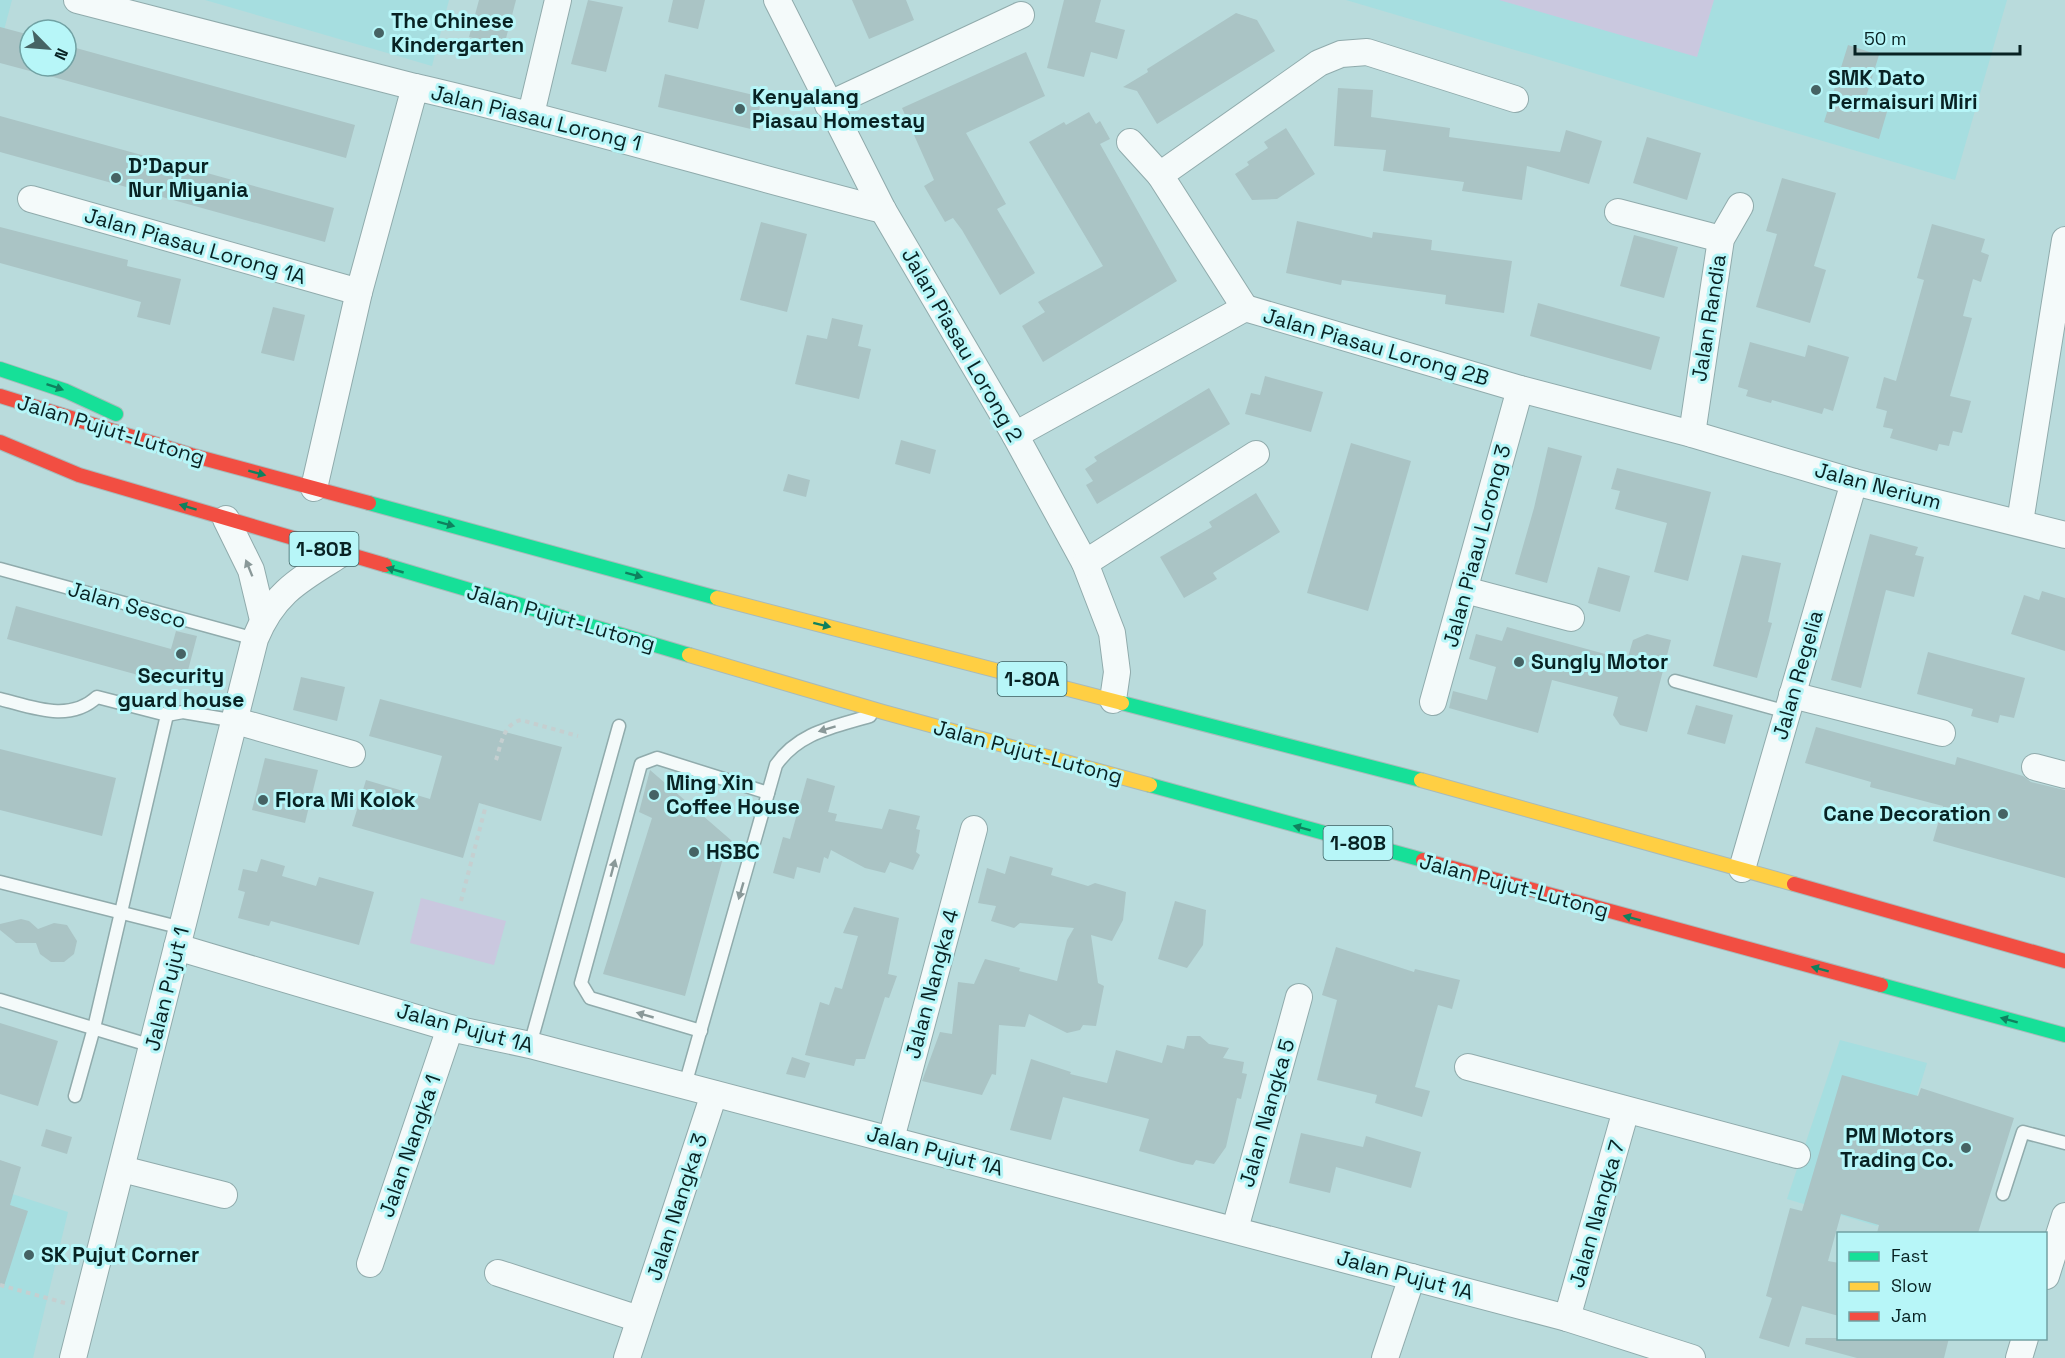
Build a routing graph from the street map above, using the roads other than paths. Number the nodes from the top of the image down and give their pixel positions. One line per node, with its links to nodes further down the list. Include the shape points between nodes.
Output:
1 (77, 0): 5 (street)
2 (558, 0): 8 (street)
3 (777, 0): 7 (street, Jalan Piasau Lorong 2)
4 (1021, 15): 7 (street)
5 (415, 87): 8 (street, Jalan Piasau Lorong 1); 17 (street, Jalan Piasau Lorong 1)
6 (1515, 99): 10 (street, via 1367,52 1341,54 1319,63)
7 (828, 105): 13 (street, Jalan Piasau Lorong 2)
8 (531, 114): 13 (street, Jalan Piasau Lorong 1)
9 (1130, 142): 10 (street)
10 (1160, 174): 18 (street)
11 (31, 199): 17 (street, Jalan Piasau Lorong 1A)
12 (1740, 206): 15 (street, Jalan Randia)
13 (883, 210): 24 (street, Jalan Piasau Lorong 2)
14 (1618, 212): 15 (street)
15 (1721, 239): 23 (street, Jalan Randia)
16 (2065, 240): 19 (street)
17 (359, 292): 31 (street, Jalan Piasau Lorong 1)
18 (1245, 308): 21 (street, Jalan Piasau Lorong 2B); 24 (street, Jalan Piasau Lorong 2B)
19 (2058, 338): 33 (street)
20 (0, 369): 28 (highway, one-way to 28, via 66,391)
21 (1520, 389): 23 (street, Jalan Piasau Lorong 2B); 38 (street, Jalan Piaau Lorong 3)
22 (0, 396): 28 (highway, Jalan Pujut-Lutong / 1-80A)
23 (1692, 434): 30 (street, Jalan Nerium)
24 (1015, 435): 36 (street, Jalan Piasau Lorong 2)
25 (0, 442): 29 (highway, Jalan Pujut-Lutong / 1-80B)
26 (1256, 454): 36 (street)
27 (0, 457): 29 (highway)
28 (229, 465): 31 (highway, Jalan Pujut-Lutong / 1-80A, one-way to 31)
29 (79, 475): 32 (highway, Jalan Pujut-Lutong / 1-80B, one-way to 29)
30 (1854, 482): 33 (street, Jalan Nerium); 45 (street, Jalan Regelia)
31 (314, 488): 43 (highway, Jalan Pujut-Lutong / 1-80A, one-way to 43, via 738,604)
32 (226, 519): 35 (highway, Jalan Pujut-Lutong / 1-80B); 40 (street, Jalan Pujut 1, one-way to 32, via 251,570)
33 (2020, 522): 34 (street, Jalan Nerium)
34 (2065, 535)
35 (341, 554): 40 (street, Jalan Pujut 1, via 292,584); 46 (highway, Jalan Pujut-Lutong / 1-80B, one-way to 35)
36 (1084, 563): 43 (street, Jalan Piasau Lorong 2, via 1112,633 1117,672)
37 (0, 569): 40 (lane, Jalan Sesco)
38 (1465, 590): 39 (street); 44 (street, Jalan Piaau Lorong 3)
39 (1571, 618)
40 (259, 629): 48 (street, Jalan Pujut 1)
41 (1675, 681): 45 (lane)
42 (0, 699): 47 (lane, via 53,712 87,706 97,697)
43 (1113, 700): 56 (highway, Jalan Pujut-Lutong / 1-80A, via 1529,808)
44 (1433, 702)
45 (1790, 704): 50 (street); 56 (street, Jalan Regelia)
46 (883, 712): 54 (lane, one-way to 54, via 814,734 788,748 776,765); 66 (highway, Jalan Pujut-Lutong / 1-80B, one-way to 46)
47 (167, 716): 48 (lane, via 183,712); 58 (lane)
48 (236, 721): 51 (street); 59 (street, Jalan Pujut 1)
49 (619, 726): 67 (lane)
50 (1942, 733)
51 (352, 754)
52 (2035, 767): 53 (street)
53 (2065, 775)
54 (768, 793): 65 (lane, one-way to 65); 65 (lane, one-way to 54, via 590,998 581,983 641,764 657,758)
55 (974, 829): 74 (street, Jalan Nangka 4)
56 (1742, 869): 60 (highway, Jalan Pujut-Lutong / 1-80A)
57 (0, 882): 58 (lane)
58 (119, 913): 59 (lane); 63 (lane)
59 (180, 938): 64 (street, Jalan Pujut 1A); 68 (street, Jalan Pujut 1)
60 (2065, 961)
61 (1299, 997): 81 (street, Jalan Nangka 5)
62 (0, 1000): 63 (lane)
63 (94, 1028): 68 (lane); 72 (lane)
64 (450, 1028): 67 (street, Jalan Pujut 1A); 82 (street, Jalan Nangka 1)
65 (702, 1031): 70 (lane)
66 (2065, 1035)
67 (530, 1045): 70 (street, Jalan Pujut 1A)
68 (152, 1046): 77 (street, Jalan Pujut 1)
69 (1468, 1066): 73 (street)
70 (685, 1085): 71 (street, Jalan Pujut 1A)
71 (714, 1094): 74 (street, Jalan Pujut 1A); 87 (street, Jalan Nangka 3)
72 (75, 1096)
73 (1626, 1110): 76 (street); 86 (street, Jalan Nangka 7)
74 (891, 1139): 81 (street, Jalan Pujut 1A)
75 (2065, 1143): 78 (lane, via 2023,1132)
76 (1797, 1155)
77 (122, 1169): 79 (street); 89 (street, Jalan Pujut 1)
78 (2003, 1194)
79 (224, 1195)
80 (2065, 1216): 84 (street)
81 (1235, 1229): 85 (street, Jalan Pujut 1A)
82 (370, 1264)
83 (498, 1273): 87 (street)
84 (2047, 1273)
85 (1412, 1277): 86 (street, Jalan Pujut 1A); 91 (street)
86 (1567, 1318): 92 (street, Jalan Pujut 1A)
87 (639, 1319): 90 (street, Jalan Nangka 3)
88 (2024, 1340): 93 (street)
89 (73, 1358)
90 (627, 1358)
91 (1385, 1358)
92 (1692, 1358)
93 (2019, 1358)

